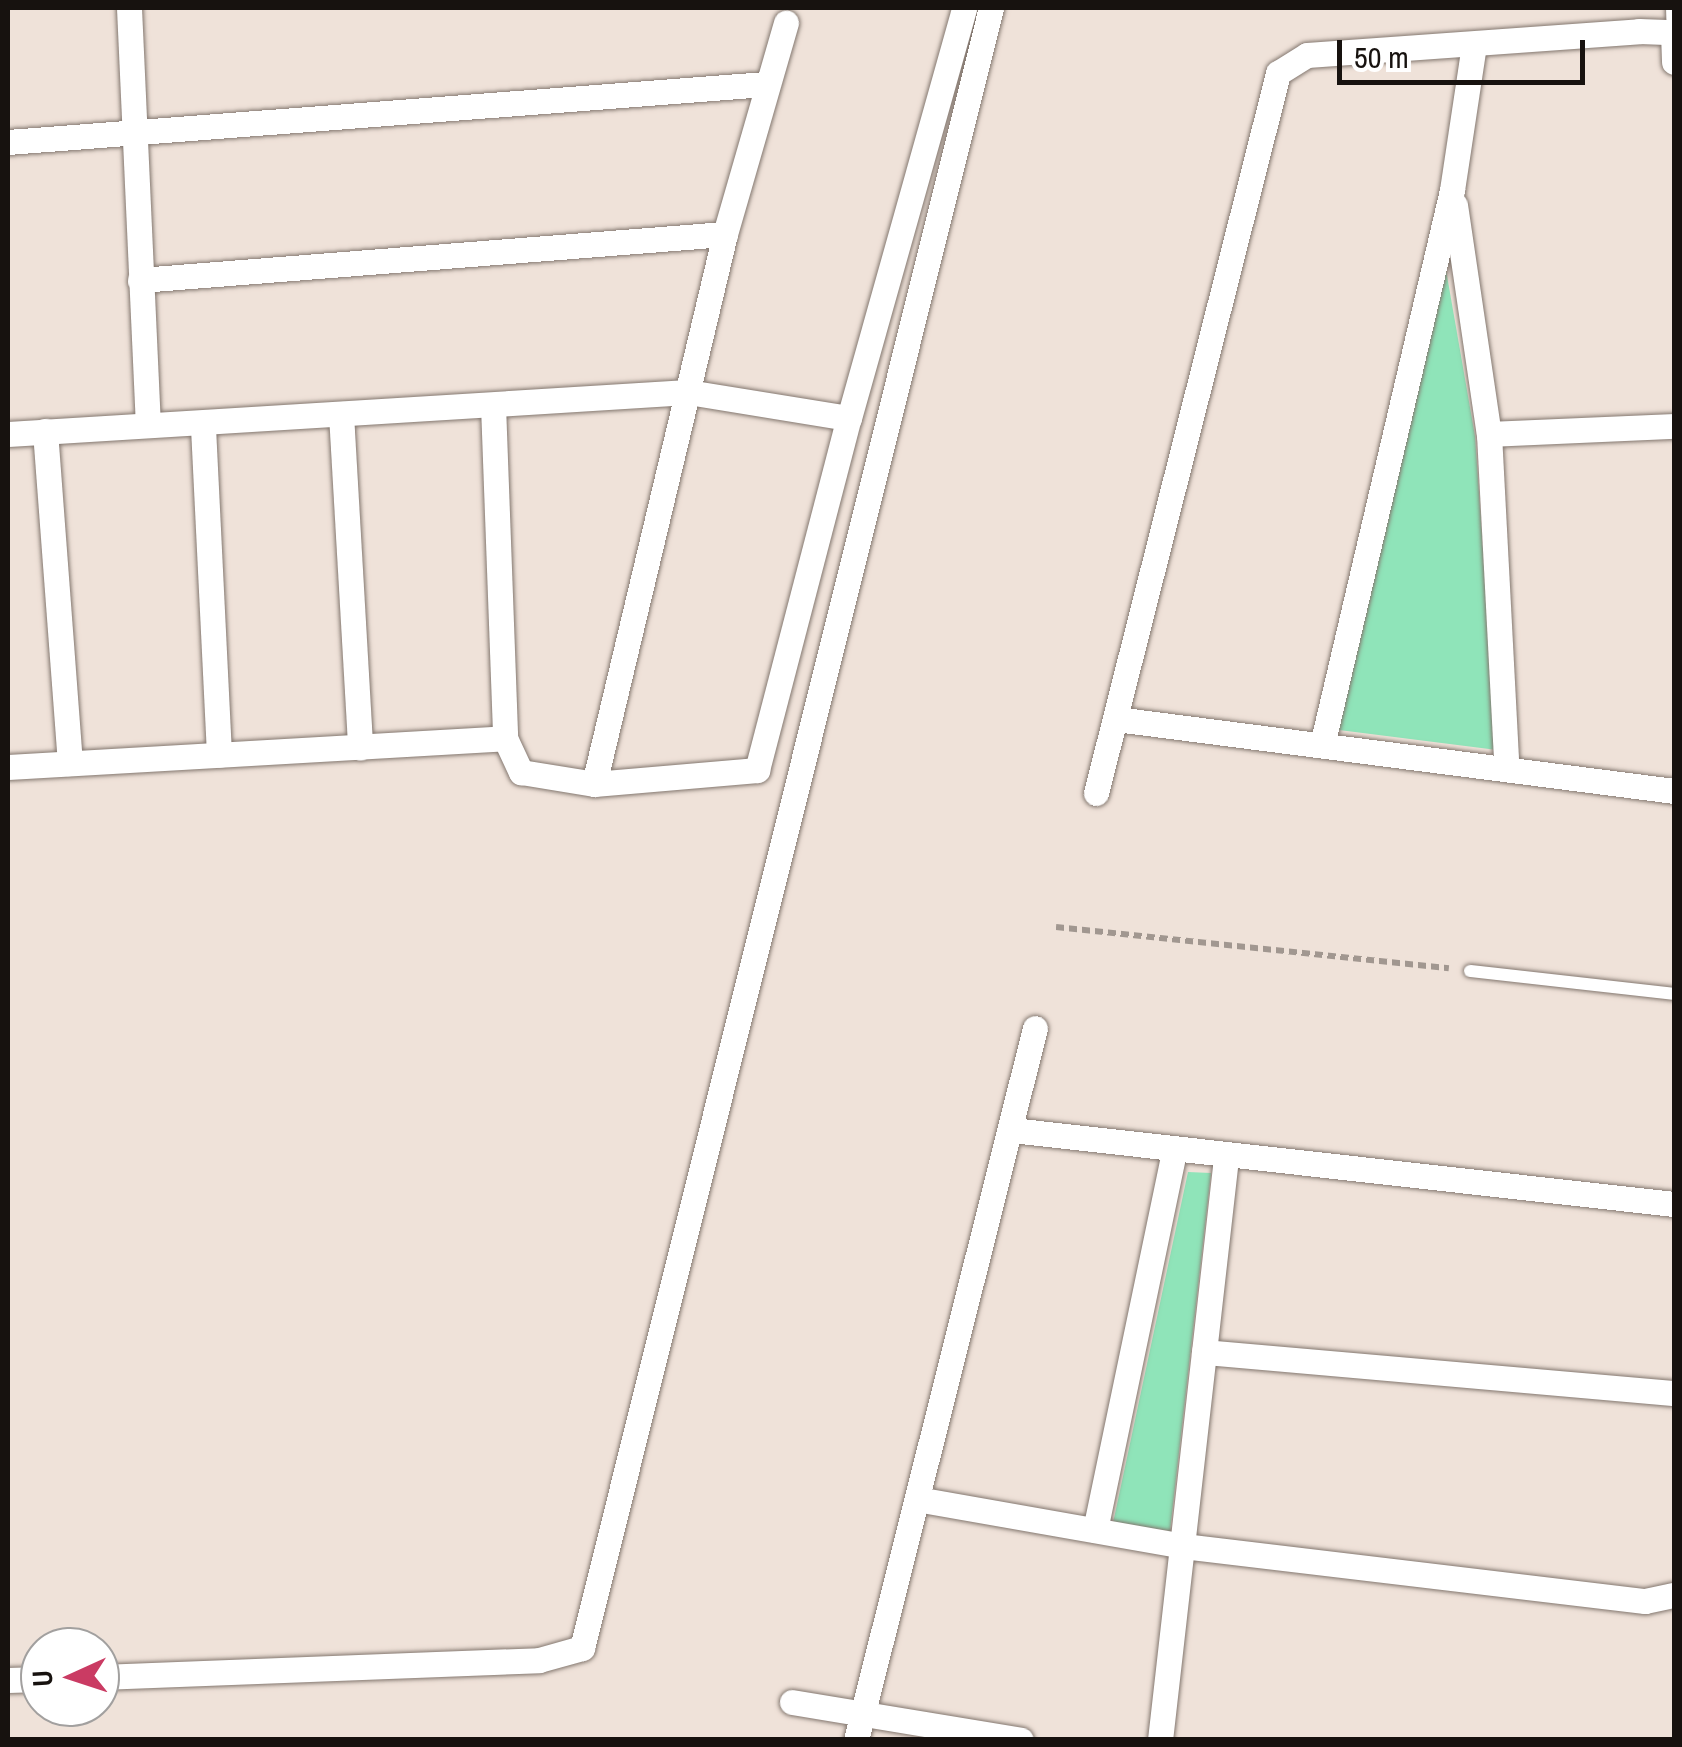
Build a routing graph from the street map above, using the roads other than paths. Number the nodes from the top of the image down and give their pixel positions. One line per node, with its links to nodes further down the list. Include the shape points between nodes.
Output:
1 (129, 8): 9 (street)
2 (964, 8): 17 (street)
3 (991, 8): 48 (street, via 582,1648 538,1660)
4 (1672, 20): 6 (street); 7 (street)
5 (786, 24): 8 (street)
6 (1474, 45): 11 (street); 24 (street, via 1307,55 1278,73)
7 (1674, 62)
8 (765, 84): 9 (street); 12 (street)
9 (132, 133): 10 (street); 13 (street)
10 (8, 142)
11 (1452, 190): 23 (street); 26 (street)
12 (725, 234): 13 (street); 14 (street)
13 (140, 280): 18 (street)
14 (688, 392): 15 (street); 17 (street); 32 (street)
15 (492, 405): 16 (street); 25 (street)
16 (341, 414): 20 (street); 27 (street)
17 (850, 418): 32 (street, via 757,770)
18 (148, 422): 20 (street); 21 (street)
19 (1674, 426): 23 (street)
20 (203, 427): 28 (street)
21 (45, 431): 22 (street); 30 (street)
22 (8, 434)
23 (1489, 434): 29 (street)
24 (1116, 720): 26 (street); 34 (street)
25 (504, 738): 27 (street); 32 (street, via 520,772)
26 (1324, 741): 29 (street)
27 (360, 748): 28 (street)
28 (219, 755): 30 (street)
29 (1506, 762): 33 (street)
30 (70, 763): 31 (street)
31 (8, 767)
32 (594, 784)
33 (1674, 790)
34 (1096, 793)
35 (1470, 970): 36 (lane)
36 (1674, 994)
37 (1035, 1028): 38 (street)
38 (1012, 1130): 39 (street); 44 (street)
39 (1174, 1151): 40 (street); 45 (street)
40 (1226, 1158): 41 (street); 42 (street)
41 (1674, 1204)
42 (1204, 1352): 43 (street); 46 (street)
43 (1674, 1393)
44 (917, 1499): 45 (street); 50 (street)
45 (1095, 1530): 46 (street)
46 (1182, 1546): 47 (street, via 1645,1601); 53 (street)
47 (1674, 1595)
48 (120, 1677)
49 (792, 1702): 50 (street)
50 (862, 1714): 51 (street); 52 (street)
51 (856, 1740)
52 (1021, 1740)
53 (1160, 1740)

